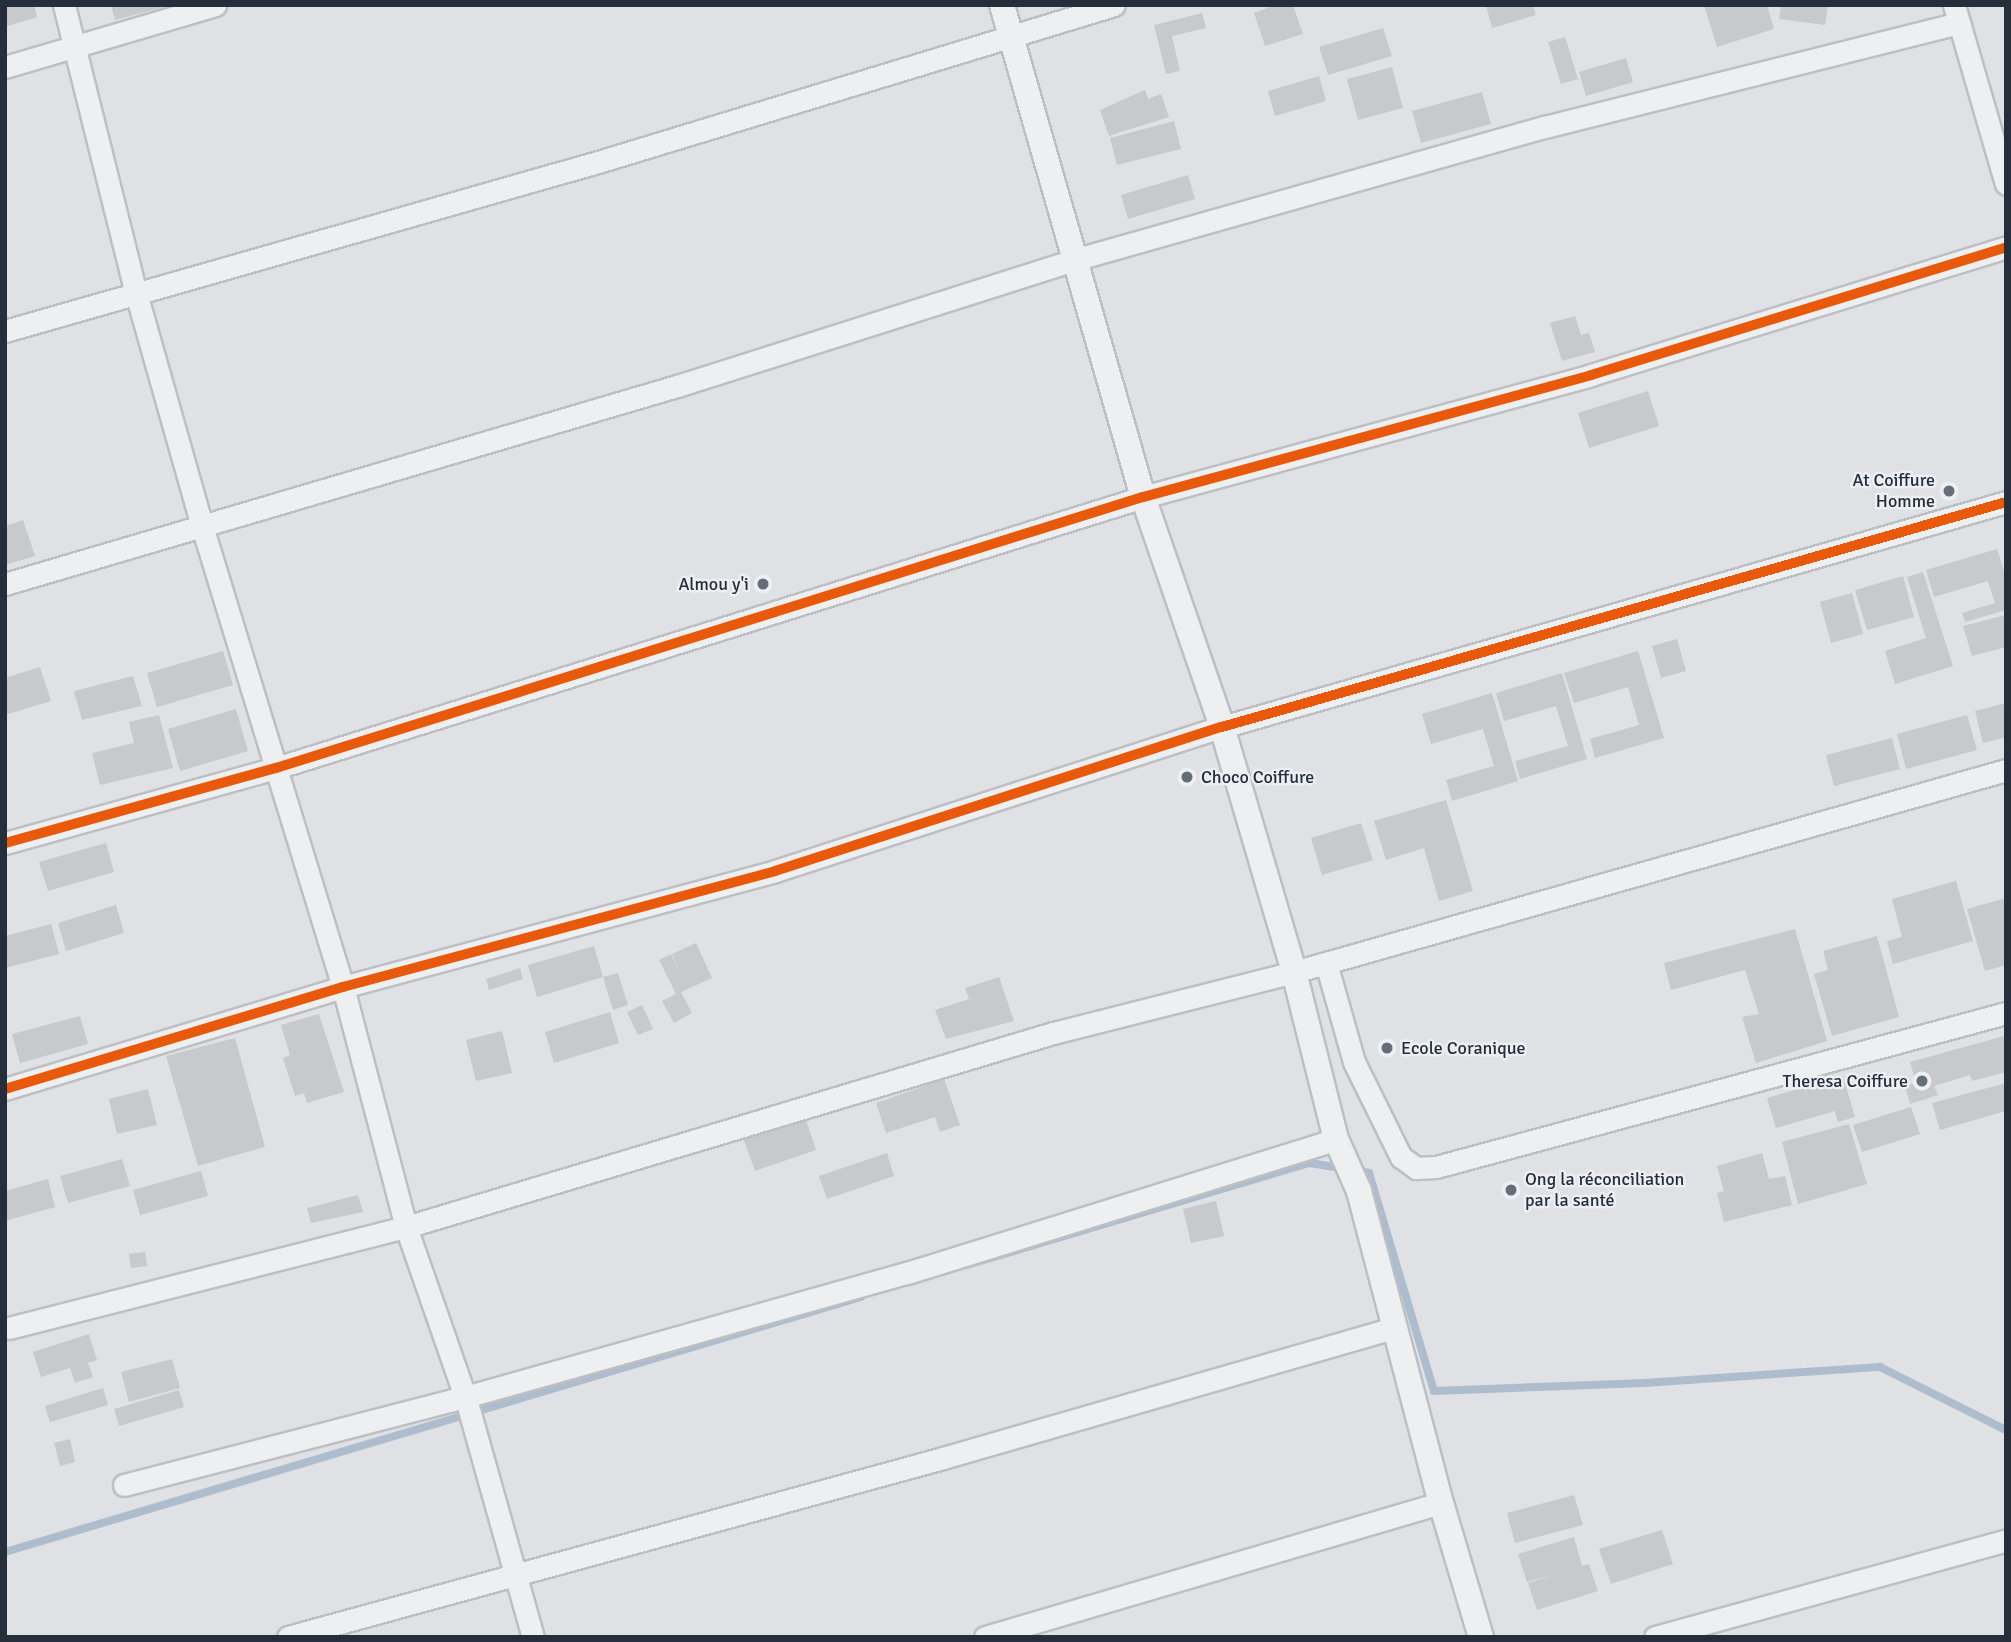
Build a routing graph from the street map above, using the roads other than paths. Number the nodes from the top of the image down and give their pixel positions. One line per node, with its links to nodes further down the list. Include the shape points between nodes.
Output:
1 (64, 5): 7 (street)
2 (215, 5): 7 (street)
3 (1002, 5): 6 (street)
4 (1114, 5): 6 (street)
5 (1956, 14): 9 (street); 11 (street)
6 (1011, 37): 11 (street); 12 (street, via 598,162)
7 (76, 45): 8 (street); 12 (street)
8 (5, 67)
9 (2006, 184)
10 (2006, 247): 14 (street, via 1591,375)
11 (1077, 259): 14 (street); 16 (street, via 677,386)
12 (136, 293): 13 (street); 16 (street)
13 (5, 331)
14 (1143, 497): 18 (street); 19 (street)
15 (2006, 502): 18 (street)
16 (202, 526): 17 (street); 19 (street)
17 (5, 584)
18 (1222, 727): 23 (street); 24 (street, via 775,871)
19 (276, 768): 21 (street); 24 (street)
20 (2006, 770): 22 (street)
21 (5, 843)
22 (1326, 963): 23 (street); 25 (street, via 1354,1062 1401,1157 1416,1168 1436,1167)
23 (1294, 972): 27 (street); 28 (street, via 1053,1033)
24 (343, 987): 26 (street); 28 (street)
25 (2006, 1013)
26 (5, 1089)
27 (1339, 1146): 30 (street, via 1357,1187); 31 (street)
28 (406, 1227): 29 (street); 31 (street)
29 (9, 1328)
30 (1394, 1328): 33 (street); 35 (street)
31 (466, 1398): 32 (street); 35 (street)
32 (124, 1485)
33 (1441, 1503): 38 (street); 39 (street)
34 (2006, 1540): 40 (street)
35 (515, 1576): 36 (street); 37 (street)
36 (288, 1637)
37 (533, 1637)
38 (985, 1637)
39 (1481, 1637)
40 (1655, 1637)

